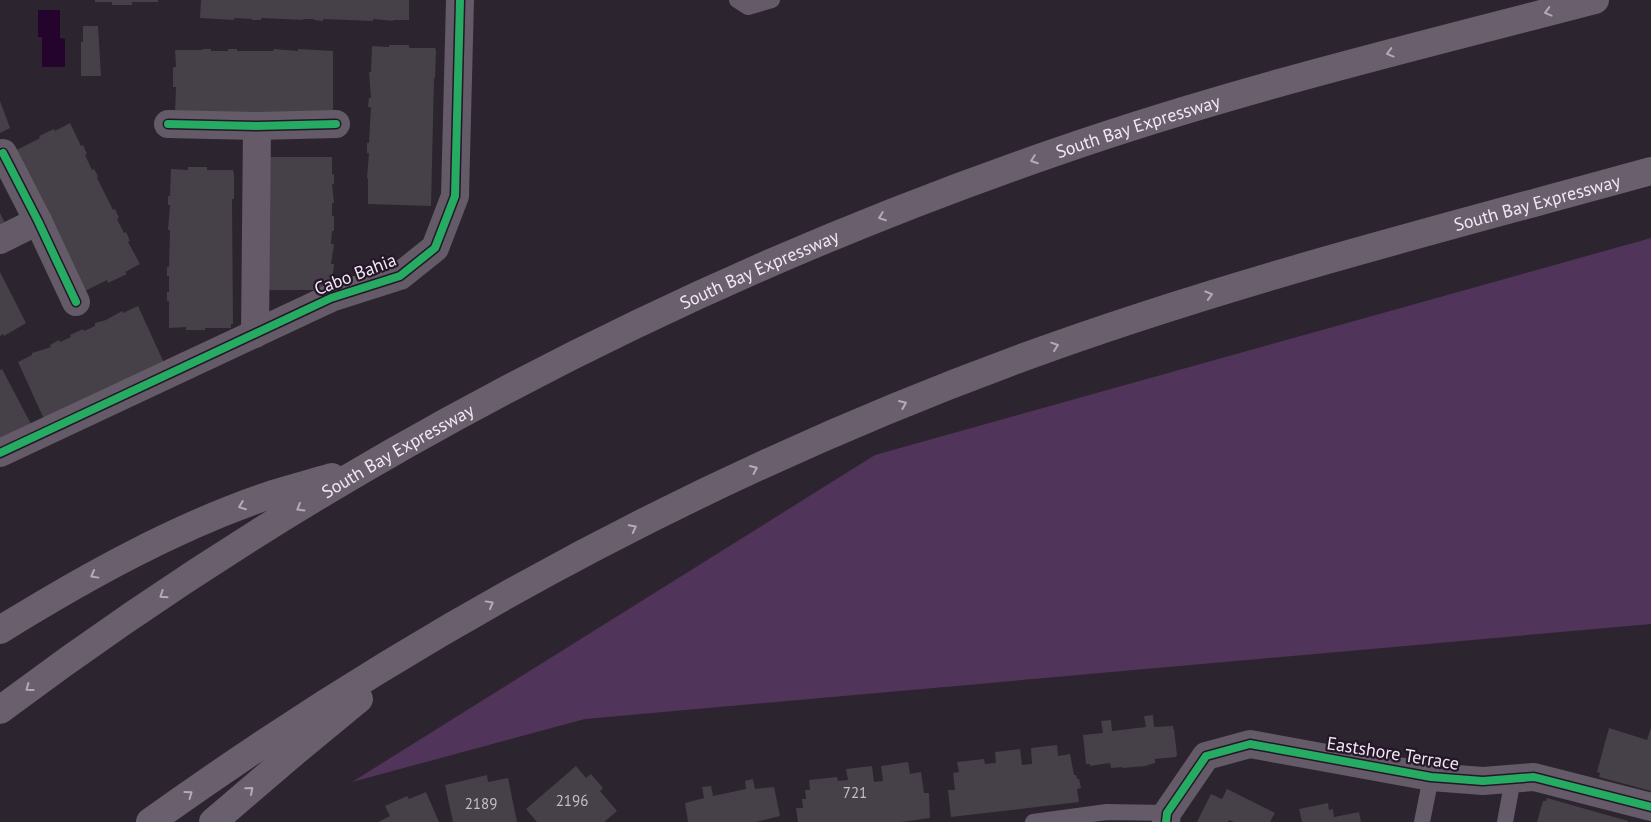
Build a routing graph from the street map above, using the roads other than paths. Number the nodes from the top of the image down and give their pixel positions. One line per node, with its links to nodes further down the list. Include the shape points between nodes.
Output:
1 (460, 0): 13 (street, Cabo Bahia, via 455,196 435,248 400,276 331,298)
2 (737, 0): 3 (lane, via 748,7)
3 (772, 0)
4 (1595, 0): 15 (highway, South Bay Expressway, one-way to 15, via 1259,88 1140,124 959,187 781,259 667,310 487,400)
5 (168, 124): 7 (street)
6 (336, 124): 7 (street)
7 (257, 126): 13 (street)
8 (3, 153): 10 (street)
9 (1651, 171): 16 (highway, South Bay Expressway, one-way to 9, via 573,558 745,473 1015,360 1223,290)
10 (38, 221): 11 (street); 12 (street)
11 (0, 240)
12 (76, 302)
13 (255, 334): 14 (street, Cabo Bahia)
14 (0, 453)
15 (372, 465): 17 (highway, one-way to 17, via 272,495 160,541 105,568); 18 (highway, South Bay Expressway, one-way to 18, via 194,574)
16 (461, 620): 23 (highway, South Bay Expressway, one-way to 16, via 292,724); 24 (highway, one-way to 16, via 304,744)
17 (0, 630)
18 (0, 710)
19 (1431, 777): 20 (street, Eastshore Terrace, via 1483,781); 22 (street, Eastshore Terrace, via 1250,744 1206,756); 26 (lane)
20 (1513, 779): 21 (street, Eastshore Terrace, via 1534,776); 27 (lane)
21 (1651, 807)
22 (1167, 818): 25 (lane, via 1107,812)
23 (150, 822)
24 (213, 822)
25 (1033, 822)
26 (1422, 822)
27 (1504, 822)

